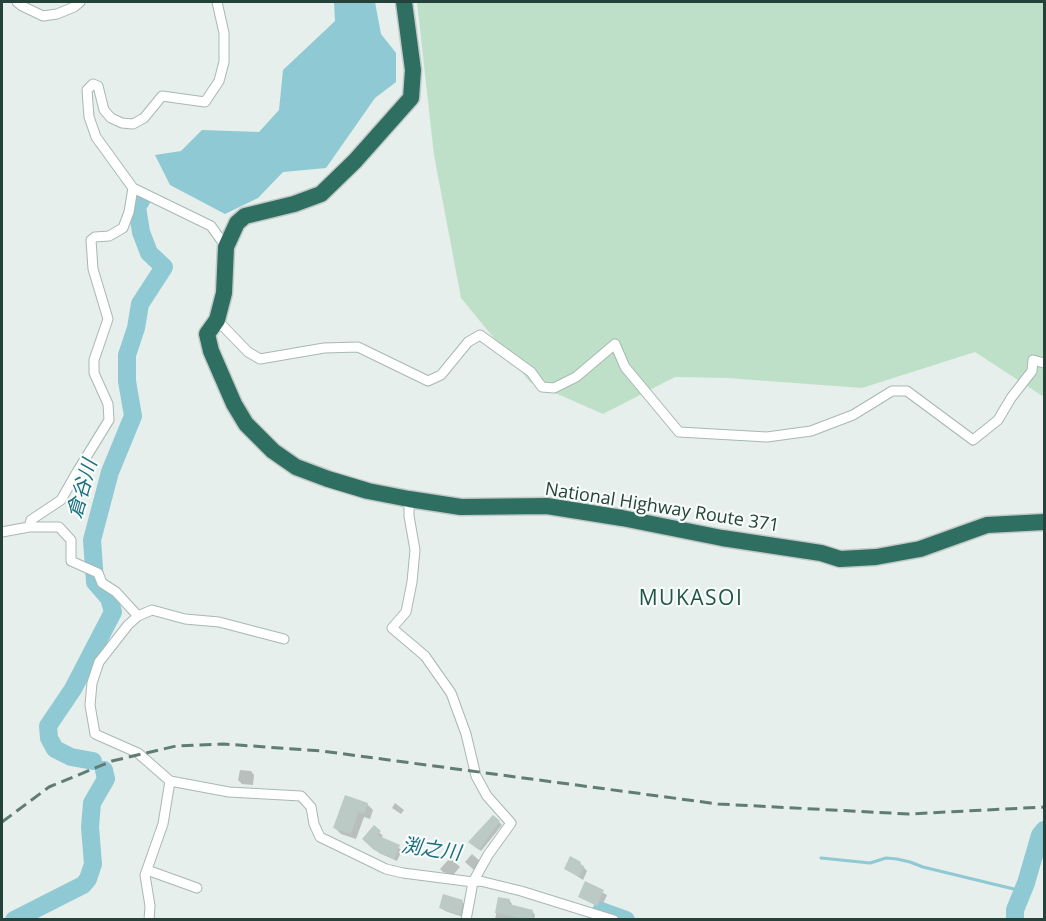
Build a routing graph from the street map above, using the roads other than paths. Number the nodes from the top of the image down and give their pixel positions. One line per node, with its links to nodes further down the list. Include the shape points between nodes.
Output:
1 (17, 2): 2 (street, via 43,16 57,14)
2 (80, 2)
3 (217, 2): 5 (street, via 224,33 224,62 219,81 205,102 162,96 144,118 133,124 122,123 104,110 98,86 93,84 87,90 89,117 96,137)
4 (404, 2): 6 (highway, National Highway Route 371, via 413,70 411,98 321,194 245,216 237,223)
5 (133, 188): 6 (street, via 211,226); 11 (street, via 123,228 91,240 93,269 108,319 94,360 94,373 108,404 109,420 62,500 31,520)
6 (226, 247): 7 (highway, National Highway Route 371, via 224,293)
7 (217, 320): 8 (street, via 260,359 324,348 358,347 428,381 441,375 468,342 480,335 531,372 542,387 554,388 576,377 615,344 625,368 679,432 767,436 811,431 853,415 892,391 907,391 974,440 998,420 1032,371 1033,360); 9 (highway, National Highway Route 371, via 207,334 227,392 246,424 273,451 296,467 328,479)
8 (1044, 363)
9 (409, 499): 10 (highway, National Highway Route 371, via 461,507 547,507 821,553 840,560 920,549 987,525); 17 (street, via 416,550 412,582 406,612 392,628 425,656 451,693 476,776 487,796 512,823)
10 (1044, 522)
11 (29, 527): 12 (street); 13 (street, via 59,526 71,540 71,561 98,573 102,583)
12 (2, 532)
13 (138, 616): 14 (street, via 152,610); 15 (street, via 99,662 90,705 95,734 138,753)
14 (284, 639)
15 (170, 781): 16 (street, via 163,824); 17 (street, via 229,792 301,796 312,807 320,837 386,869)
16 (147, 870): 18 (street); 19 (street)
17 (473, 882): 20 (street); 21 (street, via 520,891)
18 (197, 888)
19 (149, 920)
20 (466, 920)
21 (614, 920)

